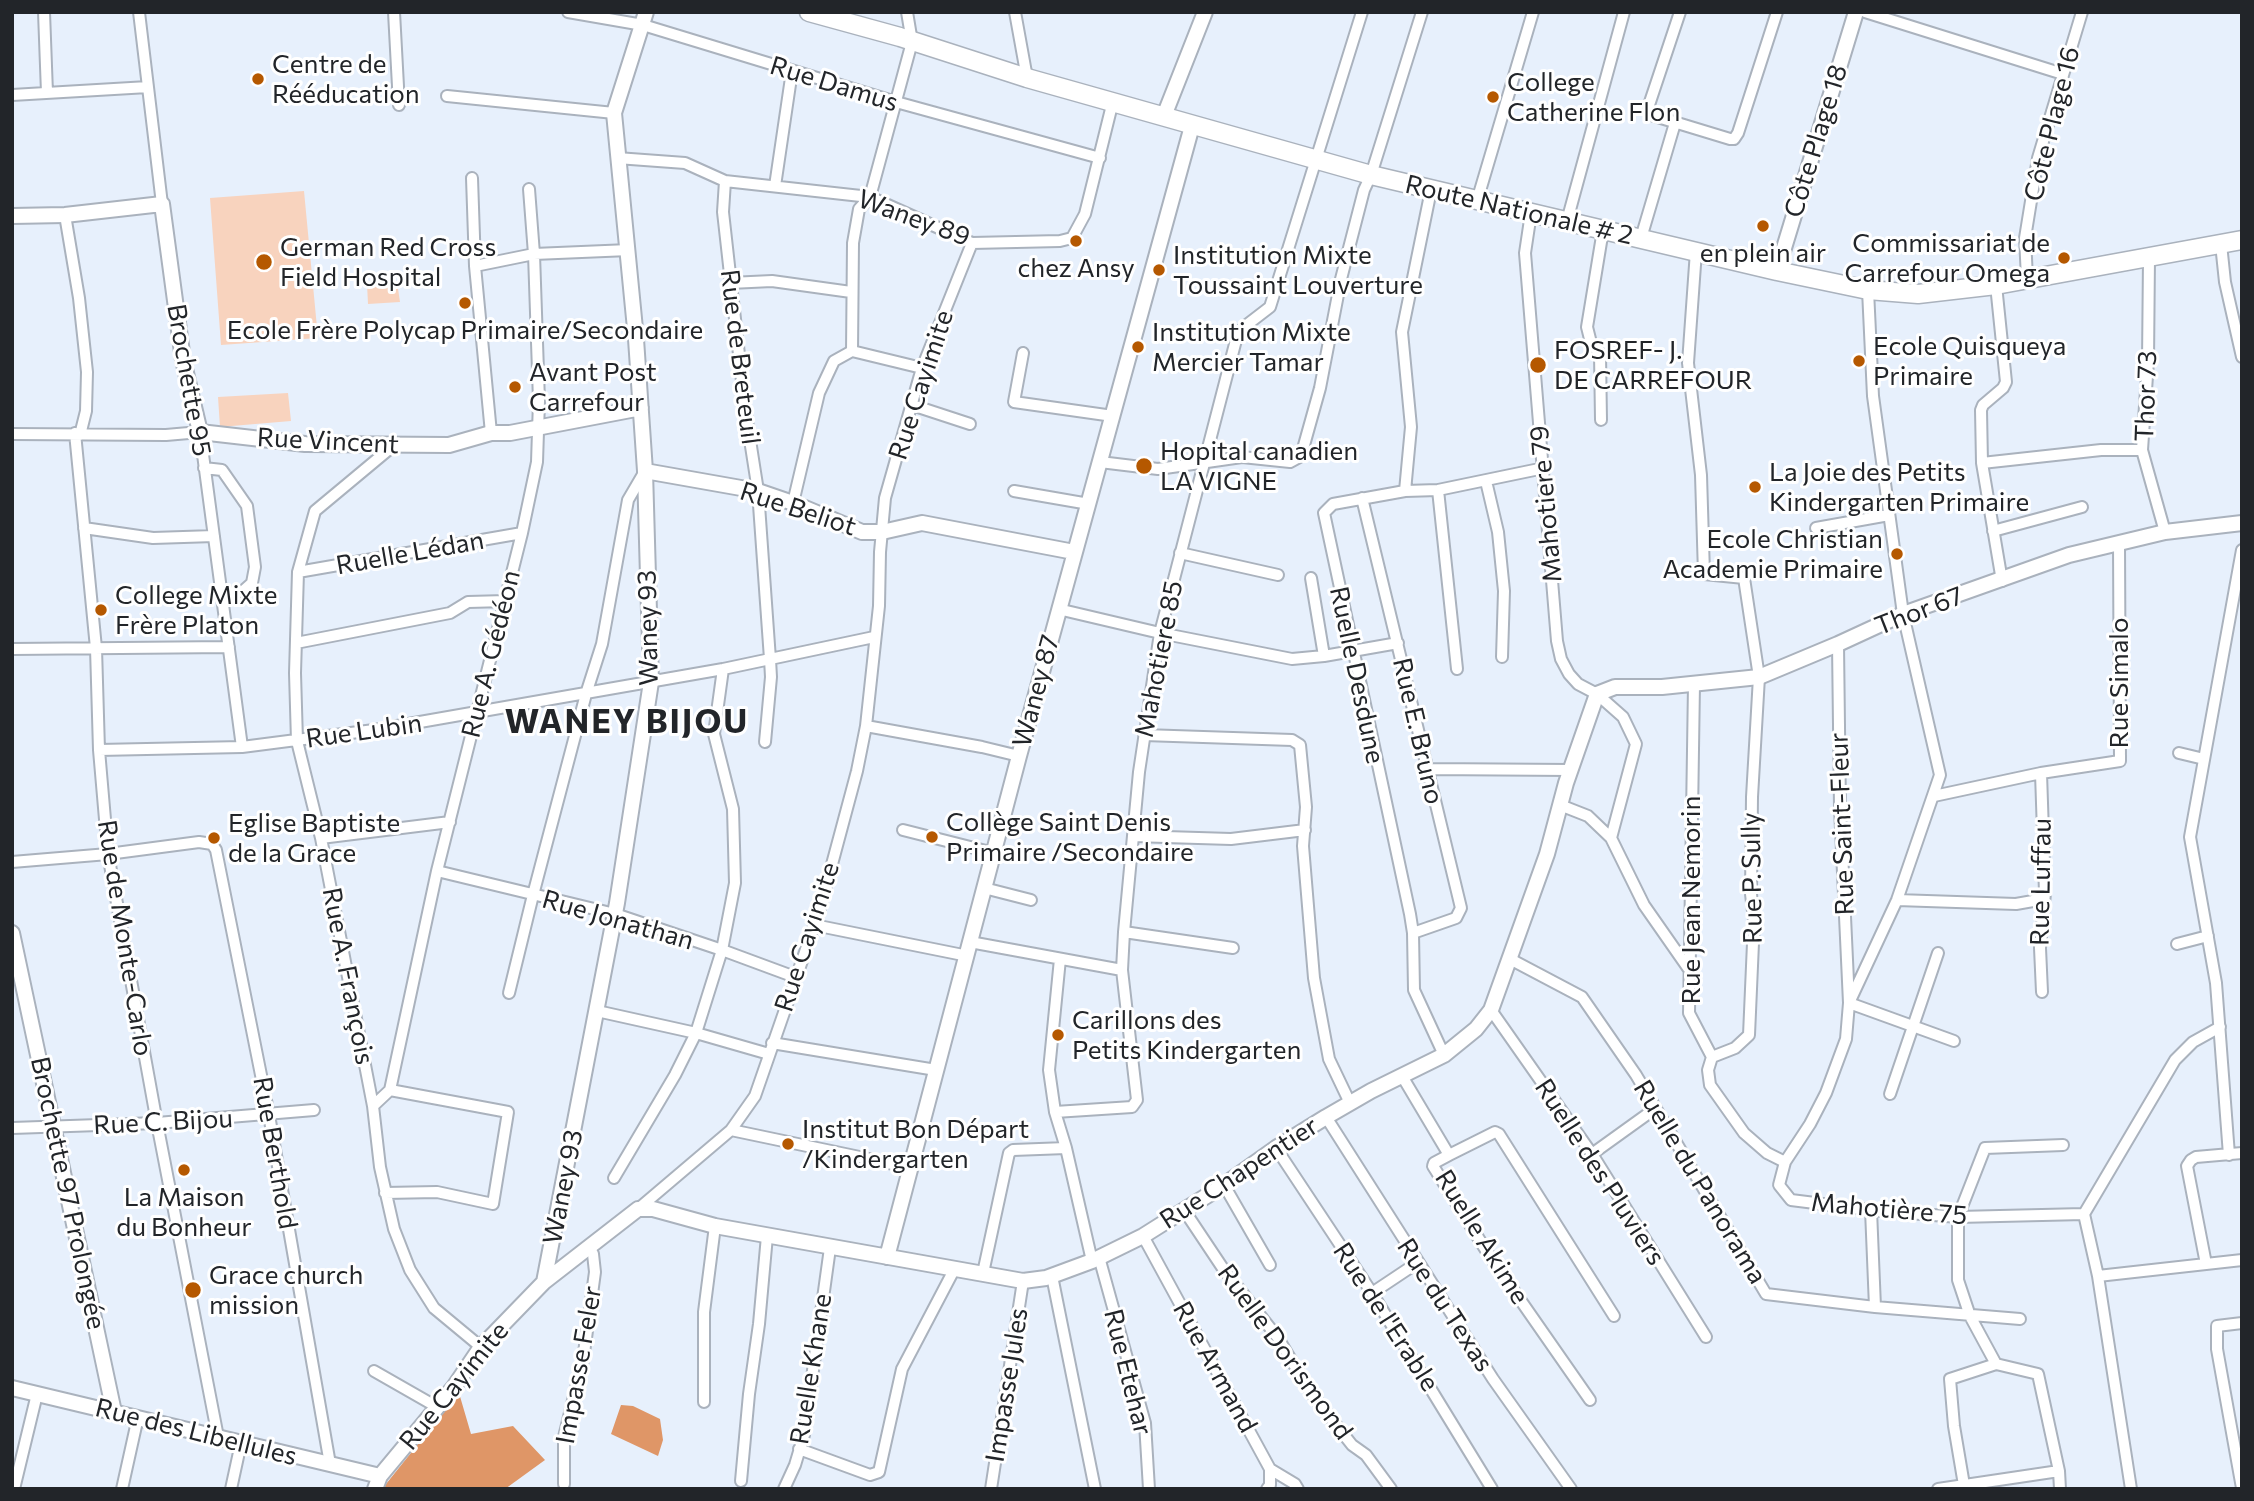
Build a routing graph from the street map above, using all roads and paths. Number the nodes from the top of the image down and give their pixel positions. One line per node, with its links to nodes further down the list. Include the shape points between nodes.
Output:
1 (44, 12): 25 (street)
2 (139, 12): 24 (street, Brochette 95)
3 (394, 12): 30 (street)
4 (568, 12): 19 (street, Rue Damus)
5 (810, 12): 18 (main road, Route Nationale # 2)
6 (907, 12): 20 (street)
7 (1015, 12): 23 (street)
8 (1205, 12): 32 (street)
9 (1362, 12): 37 (street, Mahotiere 85)
10 (1422, 12): 38 (street)
11 (1533, 12): 45 (street)
12 (1624, 12): 50 (street)
13 (1680, 12): 33 (street, via 1648,108 1651,115)
14 (1777, 12): 33 (street, via 1734,139)
15 (1856, 12): 61 (street, Côte Plage 18)
16 (1865, 12): 22 (street)
17 (2082, 12): 22 (street, Côte Plage 16)
18 (842, 18): 20 (main road, Route Nationale # 2)
19 (644, 19): 21 (street, Rue Damus); 31 (street, Waney 93)
20 (912, 42): 23 (main road, Route Nationale # 2); 29 (street)
21 (792, 71): 29 (street, Rue Damus); 41 (street)
22 (2063, 74): 62 (street, Côte Plage 16, via 2038,158 2025,238)
23 (1027, 78): 28 (main road, Route Nationale # 2)
24 (148, 87): 25 (street); 46 (street, Brochette 95)
25 (47, 93): 26 (street)
26 (12, 95)
27 (447, 96): 31 (street)
28 (1113, 101): 32 (main road, Route Nationale # 2); 36 (street, Waney 89)
29 (896, 102): 36 (street, Rue Damus); 44 (street)
30 (399, 105)
31 (614, 113): 35 (street, Waney 93)
32 (1164, 116): 34 (main road, Route Nationale # 2)
33 (1675, 123): 52 (street)
34 (1192, 126): 37 (main road, Route Nationale # 2); 73 (street, Waney 87)
35 (617, 158): 40 (street, Waney 89, via 685,163); 56 (street, Waney 93)
36 (1100, 158): 54 (street, Waney 89, via 1085,214 1072,238)
37 (1315, 160): 38 (main road, Route Nationale # 2); 84 (street, Mahotiere 85, via 1269,307 1244,327 1236,341)
38 (1371, 175): 43 (main road, Route Nationale # 2); 84 (street, via 1341,279 1320,388 1301,456 1281,463 1252,457)
39 (472, 178): 60 (street)
40 (725, 181): 41 (street, Waney 89); 63 (street, Rue de Breteuil, via 723,212)
41 (775, 186): 44 (street, Waney 89)
42 (529, 190): 58 (street, Rue A. Gédéon)
43 (1431, 190): 45 (main road, Route Nationale # 2); 93 (street, via 1402,332 1411,427)
44 (870, 197): 54 (street, Waney 89); 66 (street, via 859,209)
45 (1477, 201): 47 (main road, Route Nationale # 2)
46 (162, 204): 48 (street); 77 (street, Brochette 95, via 183,360)
47 (1531, 213): 50 (main road, Route Nationale # 2); 87 (street, Mahotiere 79, via 1525,253)
48 (65, 215): 49 (street); 80 (street, Rue de Monte-Carlo, via 85,344 86,411)
49 (12, 216)
50 (1567, 221): 51 (main road, Route Nationale # 2)
51 (1603, 230): 52 (main road, Route Nationale # 2); 74 (street, via 1587,327 1600,354)
52 (1641, 238): 57 (main road, Route Nationale # 2)
53 (2242, 240): 55 (main road, Route Nationale # 2)
54 (972, 243): 70 (street, Rue Cayimite)
55 (2221, 244): 59 (main road, Route Nationale # 2); 69 (street)
56 (629, 250): 58 (street); 72 (street, Waney 93)
57 (1696, 251): 61 (main road, Route Nationale # 2); 133 (street, via 1688,363 1701,475 1704,574 1744,578)
58 (534, 254): 60 (street); 76 (street, Rue A. Gédéon)
59 (2149, 258): 62 (main road, Route Nationale # 2); 82 (street, Thor 73)
60 (475, 266): 78 (street)
61 (1777, 271): 65 (main road, Route Nationale # 2)
62 (2027, 278): 64 (main road, Route Nationale # 2)
63 (730, 283): 66 (street, via 772,281); 91 (street, Rue de Breteuil)
64 (1996, 285): 65 (main road, Route Nationale # 2, via 1918,294); 85 (street, via 2006,382 1981,410)
65 (1868, 290): 98 (street, Mahotière 75, via 1873,396)
66 (851, 292): 67 (street)
67 (852, 351): 70 (street); 95 (street, via 834,361 819,393)
68 (1023, 353): 73 (street, via 1014,402)
69 (2242, 357)
70 (922, 368): 71 (street, Rue Cayimite)
71 (912, 405): 75 (street); 103 (street, Rue Cayimite, via 886,498)
72 (641, 408): 76 (street, Rue Vincent); 88 (street, Waney 93)
73 (1113, 416): 83 (street, Waney 87)
74 (1601, 420)
75 (970, 424)
76 (539, 428): 78 (street, Rue Vincent); 105 (street, Rue A. Gédéon)
77 (200, 432): 80 (street, Rue Vincent); 81 (street, Rue Vincent, via 305,444); 86 (street, Brochette 95)
78 (491, 433): 81 (street, Rue Vincent, via 449,445)
79 (12, 434): 80 (street, Rue Vincent)
80 (77, 434): 100 (street, Rue de Monte-Carlo)
81 (393, 446): 111 (street, Rue A. François, via 315,511)
82 (2142, 450): 85 (street); 104 (street, Thor 73)
83 (1100, 462): 84 (street, via 1158,469); 96 (street, Waney 87)
84 (1205, 463): 110 (street, Mahotiere 85)
85 (1982, 463): 102 (street)
86 (204, 468): 106 (street, Brochette 95); 115 (street, via 222,470 247,506 255,567 252,583 243,591)
87 (1544, 468): 89 (street, Ruelle Desdune); 137 (street, Mahotiere 79, via 1557,642 1569,674)
88 (645, 471): 91 (street, Rue Beliot); 134 (street, Waney 93); 136 (street, via 628,500 602,644)
89 (1486, 481): 90 (street, Ruelle Desdune); 129 (street, via 1498,532 1504,591)
90 (1438, 490): 93 (street, Ruelle Desdune); 132 (street)
91 (758, 491): 95 (street, Rue Beliot); 130 (street, Rue de Breteuil)
92 (1014, 491): 96 (street)
93 (1405, 491): 94 (street, Ruelle Desdune)
94 (1362, 498): 122 (street, Rue E. Bruno); 127 (street, Ruelle Desdune, via 1333,504 1324,513)
95 (793, 503): 103 (street, Rue Beliot, via 862,532)
96 (1089, 503): 109 (street, Waney 87)
97 (2082, 507): 102 (street)
98 (1889, 515): 101 (street); 118 (street, Mahotière 75)
99 (2242, 523): 104 (street, Thor 67)
100 (84, 528): 106 (street, via 153,538); 125 (street, Rue de Monte-Carlo)
101 (1816, 528)
102 (1993, 531): 114 (street)
103 (882, 532): 109 (street, Rue Beliot, via 922,523); 120 (street, Rue Cayimite)
104 (2165, 532): 107 (street, Thor 67)
105 (522, 533): 111 (street, Ruelle Lédan); 116 (street, Rue A. Gédéon)
106 (214, 536): 115 (street, Brochette 95)
107 (2119, 543): 114 (street, Thor 67, via 2069,555); 150 (street, Rue Simalo, via 2120,761)
108 (2242, 550): 147 (street)
109 (1074, 552): 117 (street, Waney 87)
110 (1180, 553): 112 (street); 119 (street, Mahotiere 85)
111 (298, 572): 121 (street, Rue A. François)
112 (1278, 575)
113 (1311, 578): 128 (street)
114 (2002, 581): 118 (street, Thor 67)
115 (221, 594): 124 (street, Brochette 95)
116 (506, 601): 121 (street, via 468,602 450,613); 138 (street, Rue A. Gédéon)
117 (1059, 609): 119 (street); 146 (street, Waney 87)
118 (1903, 614): 123 (street, Thor 67); 151 (street, Mahotière 75, via 1940,775)
119 (1160, 633): 128 (street, via 1292,659); 140 (street, Mahotiere 85)
120 (874, 637): 130 (street, Rue Lubin); 139 (street, Rue Cayimite)
121 (296, 643): 141 (street, Rue A. François)
122 (1398, 643): 127 (street); 148 (street, Rue E. Bruno)
123 (1838, 644): 133 (street, Thor 67); 186 (street, Rue Saint-Fleur)
124 (229, 647): 125 (street); 143 (street, Brochette 95)
125 (96, 648): 126 (street); 144 (street, Rue de Monte-Carlo)
126 (12, 649)
127 (1352, 651): 128 (street); 172 (street, Ruelle Desdune)
128 (1324, 656)
129 (1502, 657)
130 (770, 659): 131 (street, Rue Lubin); 142 (street, Rue de Breteuil)
131 (723, 669): 134 (street, Rue Lubin); 177 (street, via 714,734 733,809 735,883)
132 (1457, 669)
133 (1759, 677): 135 (street, Thor 67); 195 (street, Rue P. Sully, via 1752,797 1754,920 1749,1035 1735,1048)
134 (652, 682): 136 (street, Rue Lubin); 168 (street, Waney 93)
135 (1693, 684): 137 (street, Thor 67, via 1615,687); 181 (street, Rue Jean Nemorin)
136 (586, 694): 138 (street, Rue Lubin); 165 (street)
137 (1597, 694): 149 (street, Rue Chapentier); 158 (street, Mahotiere 79, via 1622,717 1636,744)
138 (475, 714): 141 (street, Rue Lubin); 153 (street, Rue A. Gédéon)
139 (866, 726): 146 (street); 169 (street, Rue Cayimite)
140 (1144, 735): 155 (street, via 1297,742); 156 (street, Mahotiere 85)
141 (297, 741): 143 (street, Rue Lubin); 157 (street, Rue A. François)
142 (765, 742)
143 (242, 747): 144 (street, Rue Lubin)
144 (99, 750): 160 (street, Rue de Monte-Carlo)
145 (2179, 753): 147 (street)
146 (1019, 756): 159 (street, Waney 87)
147 (2204, 759): 173 (street, via 2190,837)
148 (1427, 769): 149 (street); 172 (street, Rue E. Bruno, via 1461,908 1456,918)
149 (1571, 770): 152 (street, Rue Chapentier)
150 (2041, 773): 151 (street, Rue Simalo); 164 (street, Rue Luffau)
151 (1934, 796): 167 (street, Mahotière 75)
152 (1560, 805): 158 (street, via 1588,816); 180 (street, Rue Chapentier)
153 (450, 822): 157 (street); 162 (street, Rue A. Gédéon)
154 (903, 830): 159 (street)
155 (1305, 830): 156 (street, via 1231,839); 200 (street, via 1314,978 1329,1059)
156 (1133, 836): 170 (street, Mahotiere 85)
157 (321, 838): 201 (street, Rue A. François)
158 (1611, 838): 181 (street, via 1644,905)
159 (994, 853): 163 (street, Waney 87)
160 (108, 854): 161 (street); 205 (street, Rue Berthold, via 212,844 219,859); 207 (street, Rue de Monte-Carlo)
161 (12, 862)
162 (438, 871): 165 (street, Rue Jonathan); 198 (street, Rue A. Gédéon)
163 (984, 888): 166 (street); 176 (street, Waney 87)
164 (2045, 893): 167 (street, via 2016,904); 184 (street, Rue Luffau)
165 (533, 895): 168 (street, Rue Jonathan); 185 (street)
166 (1031, 900)
167 (1897, 900): 186 (street, Mahotière 75)
168 (615, 914): 177 (street, Rue Jonathan); 187 (street, Waney 93)
169 (814, 925): 176 (street); 183 (street, Rue Cayimite)
170 (1124, 932): 175 (street); 182 (street, Mahotiere 85)
171 (12, 933): 208 (street, Brochette 97 Prolongée)
172 (1413, 933): 194 (street, Ruelle Desdune, via 1414,990)
173 (2208, 936): 174 (street); 190 (street)
174 (2177, 944)
175 (1233, 948)
176 (969, 949): 179 (street); 196 (street, Waney 87)
177 (722, 950): 183 (street, Rue Jonathan); 191 (street)
178 (1938, 953): 189 (street)
179 (1060, 959): 182 (street); 204 (street, Rue Etehar, via 1049,1070)
180 (1510, 959): 188 (street, Rue Chapentier); 202 (street, Ruelle du Panorama, via 1582,996)
181 (1688, 968): 195 (street, Rue Jean Nemorin, via 1689,1013)
182 (1122, 970): 204 (street, Mahotiere 85, via 1137,1100 1132,1107)
183 (795, 978): 193 (street, Rue Cayimite)
184 (2042, 992)
185 (509, 993)
186 (1849, 1003): 189 (street); 218 (street, Mahotière 75, via 1846,1039 1826,1093)
187 (597, 1010): 191 (street); 244 (street, Waney 93)
188 (1491, 1010): 194 (street, Rue Chapentier); 215 (street, Ruelle des Pluviers)
189 (1913, 1026): 192 (street); 199 (street)
190 (2220, 1027): 217 (street); 226 (street, via 2193,1042 2175,1060)
191 (696, 1033): 193 (street); 220 (street)
192 (1954, 1041)
193 (770, 1049): 196 (street); 210 (street, Rue Cayimite, via 755,1096)
194 (1444, 1055): 197 (street, Rue Chapentier)
195 (1712, 1057): 218 (street, Rue Jean Nemorin, via 1710,1085 1744,1133)
196 (936, 1070): 219 (street, Waney 87)
197 (1402, 1076): 200 (street, Rue Chapentier); 216 (street, Ruelle Akime)
198 (390, 1090): 201 (street); 222 (street, via 508,1112 493,1204 438,1192)
199 (1891, 1094)
200 (1350, 1103): 206 (street, Rue Chapentier)
201 (373, 1106): 222 (street, Rue A. François)
202 (1656, 1108): 215 (street); 246 (street, Ruelle du Panorama, via 1766,1294)
203 (314, 1110): 205 (street, Rue C. Bijou)
204 (1055, 1112): 212 (street, Rue Etehar)
205 (269, 1115): 207 (street, Rue C. Bijou); 266 (street, Rue Berthold)
206 (1326, 1117): 213 (street, Rue Chapentier); 236 (street, Rue du Texas)
207 (157, 1124): 208 (street, Rue C. Bijou); 262 (street, Rue de Monte-Carlo)
208 (54, 1127): 209 (street, Rue C. Bijou); 260 (street, Brochette 97 Prolongée)
209 (12, 1128)
210 (731, 1130): 219 (street); 223 (street, Rue Cayimite)
211 (2063, 1145): 227 (street, via 1985,1148)
212 (1066, 1148): 234 (street, Rue Etehar); 240 (street, via 1009,1153)
213 (1276, 1148): 221 (street, Rue Chapentier); 245 (street, Rue de l'Erable)
214 (2242, 1153): 217 (street)
215 (1591, 1154): 251 (street, Ruelle des Pluviers)
216 (1449, 1155): 247 (street, via 1499,1133); 257 (street, Ruelle Akime, via 1433,1166)
217 (2229, 1155): 237 (street, via 2196,1157 2188,1166)
218 (1785, 1162): 225 (street, Mahotière 75, via 1779,1185 1791,1200)
219 (912, 1168): 233 (street, Waney 87)
220 (614, 1178)
221 (1224, 1185): 224 (street, Rue Chapentier); 238 (street)
222 (385, 1193): 252 (street, Rue A. François, via 410,1270 434,1308)
223 (638, 1209): 228 (street, Rue Chapentier); 231 (street, Rue Cayimite)
224 (1184, 1210): 230 (street, Rue Chapentier); 283 (street, Ruelle Dorismond, via 1278,1338 1311,1392)
225 (1871, 1210): 227 (street, Mahotière 75); 246 (street)
226 (2084, 1214): 227 (street, Mahotière 75); 242 (street)
227 (1958, 1217): 248 (street, via 1958,1280)
228 (715, 1226): 229 (street, Rue Chapentier); 258 (street, via 704,1312)
229 (767, 1236): 232 (street, Rue Chapentier); 269 (street)
230 (1143, 1236): 234 (street, Rue Chapentier); 267 (street, Rue Armand)
231 (589, 1247): 244 (street, Rue Cayimite); 271 (street, Impasse Feler, via 595,1272 583,1360 564,1437)
232 (830, 1248): 233 (street, Rue Chapentier); 264 (street, Ruelle Khane)
233 (887, 1257): 239 (street, Rue Chapentier)
234 (1095, 1259): 241 (street, Rue Chapentier); 280 (street, Rue Etehar, via 1145,1423)
235 (2242, 1260): 237 (street)
236 (1417, 1263): 245 (street); 285 (street, Rue du Texas)
237 (2206, 1264): 242 (street)
238 (1270, 1265)
239 (955, 1268): 240 (street, Rue Chapentier); 264 (street, via 902,1369 878,1472 870,1475)
240 (983, 1273): 243 (street, Rue Chapentier)
241 (1052, 1276): 243 (street, Rue Chapentier); 279 (street)
242 (2098, 1276): 288 (street)
243 (1023, 1281): 278 (street, Impasse Jules)
244 (544, 1282): 252 (street, Rue Cayimite)
245 (1372, 1293): 284 (street, Rue de l'Erable)
246 (1875, 1307): 248 (street, Ruelle du Panorama)
247 (1614, 1316)
248 (1970, 1316): 249 (street, Ruelle du Panorama); 253 (street)
249 (2020, 1319)
250 (2242, 1323): 265 (street, via 2217,1326 2217,1349)
251 (1706, 1336)
252 (481, 1347): 259 (street, Rue Cayimite)
253 (1996, 1364): 268 (street, via 2038,1374); 272 (street, via 1950,1379)
254 (373, 1371): 259 (street)
255 (12, 1388): 256 (street, Rue des Libellules)
256 (37, 1394): 260 (street, Rue des Libellules); 274 (street)
257 (1591, 1401)
258 (704, 1402)
259 (438, 1407): 270 (street, Rue Cayimite)
260 (114, 1412): 261 (street, Rue des Libellules)
261 (138, 1417): 262 (street, Rue des Libellules); 275 (street)
262 (218, 1437): 263 (street, Rue des Libellules)
263 (241, 1443): 266 (street, Rue des Libellules); 276 (street)
264 (799, 1449): 277 (street, Ruelle Khane)
265 (2239, 1454): 273 (street)
266 (330, 1464): 270 (street, Rue des Libellules)
267 (1270, 1469): 281 (street); 282 (street, Rue Armand)
268 (2059, 1471): 272 (street); 287 (street)
269 (741, 1481)
270 (377, 1483)
271 (564, 1484)
272 (1964, 1485): 286 (street)
273 (2242, 1488)
274 (14, 1489)
275 (122, 1489)
276 (231, 1489)
277 (784, 1489)
278 (991, 1489)
279 (1095, 1489)
280 (1149, 1489)
281 (1267, 1489)
282 (1298, 1489)
283 (1391, 1489)
284 (1492, 1489)
285 (1571, 1489)
286 (1938, 1489)
287 (2060, 1489)
288 (2131, 1489)

